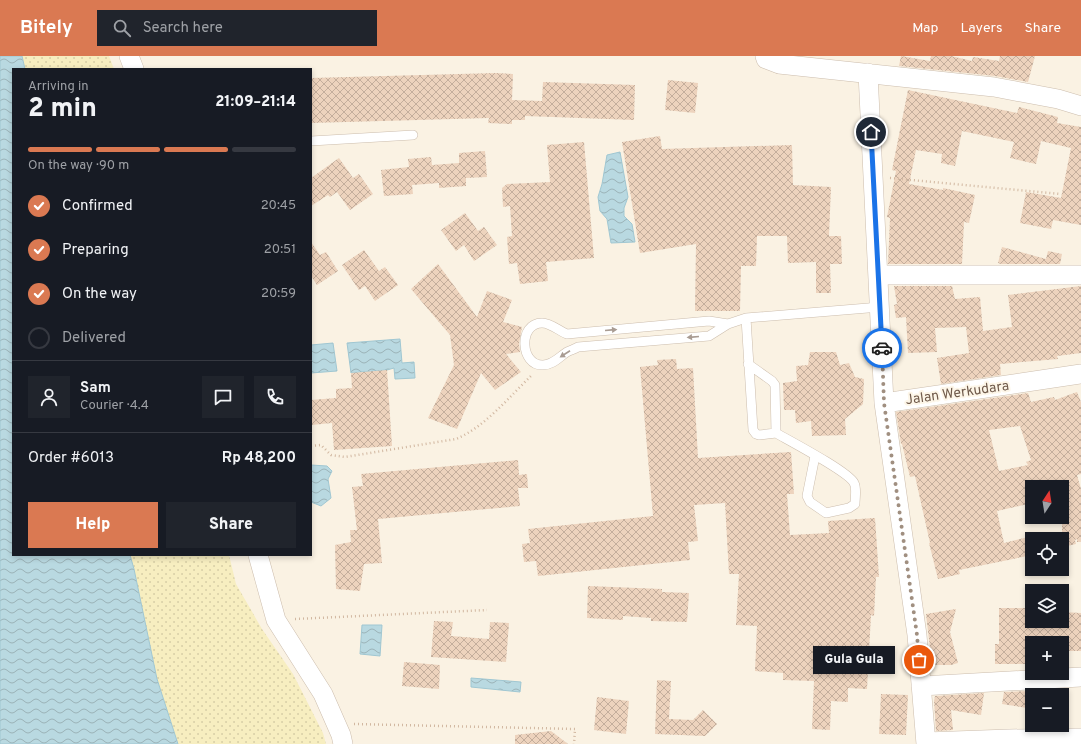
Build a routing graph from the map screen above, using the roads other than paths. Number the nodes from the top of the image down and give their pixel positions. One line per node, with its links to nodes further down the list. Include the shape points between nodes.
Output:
1 (129, 56): 3 (street)
2 (765, 56): 4 (street, via 779,64)
3 (134, 68)
4 (868, 73): 5 (street, via 994,87); 9 (street, Jalan Werkudara)
5 (1081, 106)
6 (413, 135): 7 (lane)
7 (312, 141)
8 (1081, 274): 9 (street)
9 (878, 275): 10 (street, Jalan Werkudara)
10 (880, 307): 11 (lane); 15 (street, Jalan Werkudara)
11 (746, 318): 12 (lane); 13 (lane)
12 (728, 324): 12 (lane, one-way to 12, via 709,336 578,347 551,363 542,365 533,362 526,354 527,333 534,325 542,323 567,334 709,321)
13 (748, 364): 16 (lane, via 772,380 775,385); 16 (lane, via 754,432 759,435)
14 (1081, 374): 15 (street, Jalan Werkudara)
15 (884, 403): 20 (street, via 916,627)
16 (776, 433): 17 (lane)
17 (815, 456): 17 (lane, via 852,479 856,484 855,504 849,508 826,513 810,502 807,496)
18 (258, 556): 23 (street, via 276,620 323,694)
19 (1081, 677): 20 (street)
20 (921, 686): 22 (street)
21 (1081, 738): 22 (street)
22 (926, 743)
23 (343, 744)

